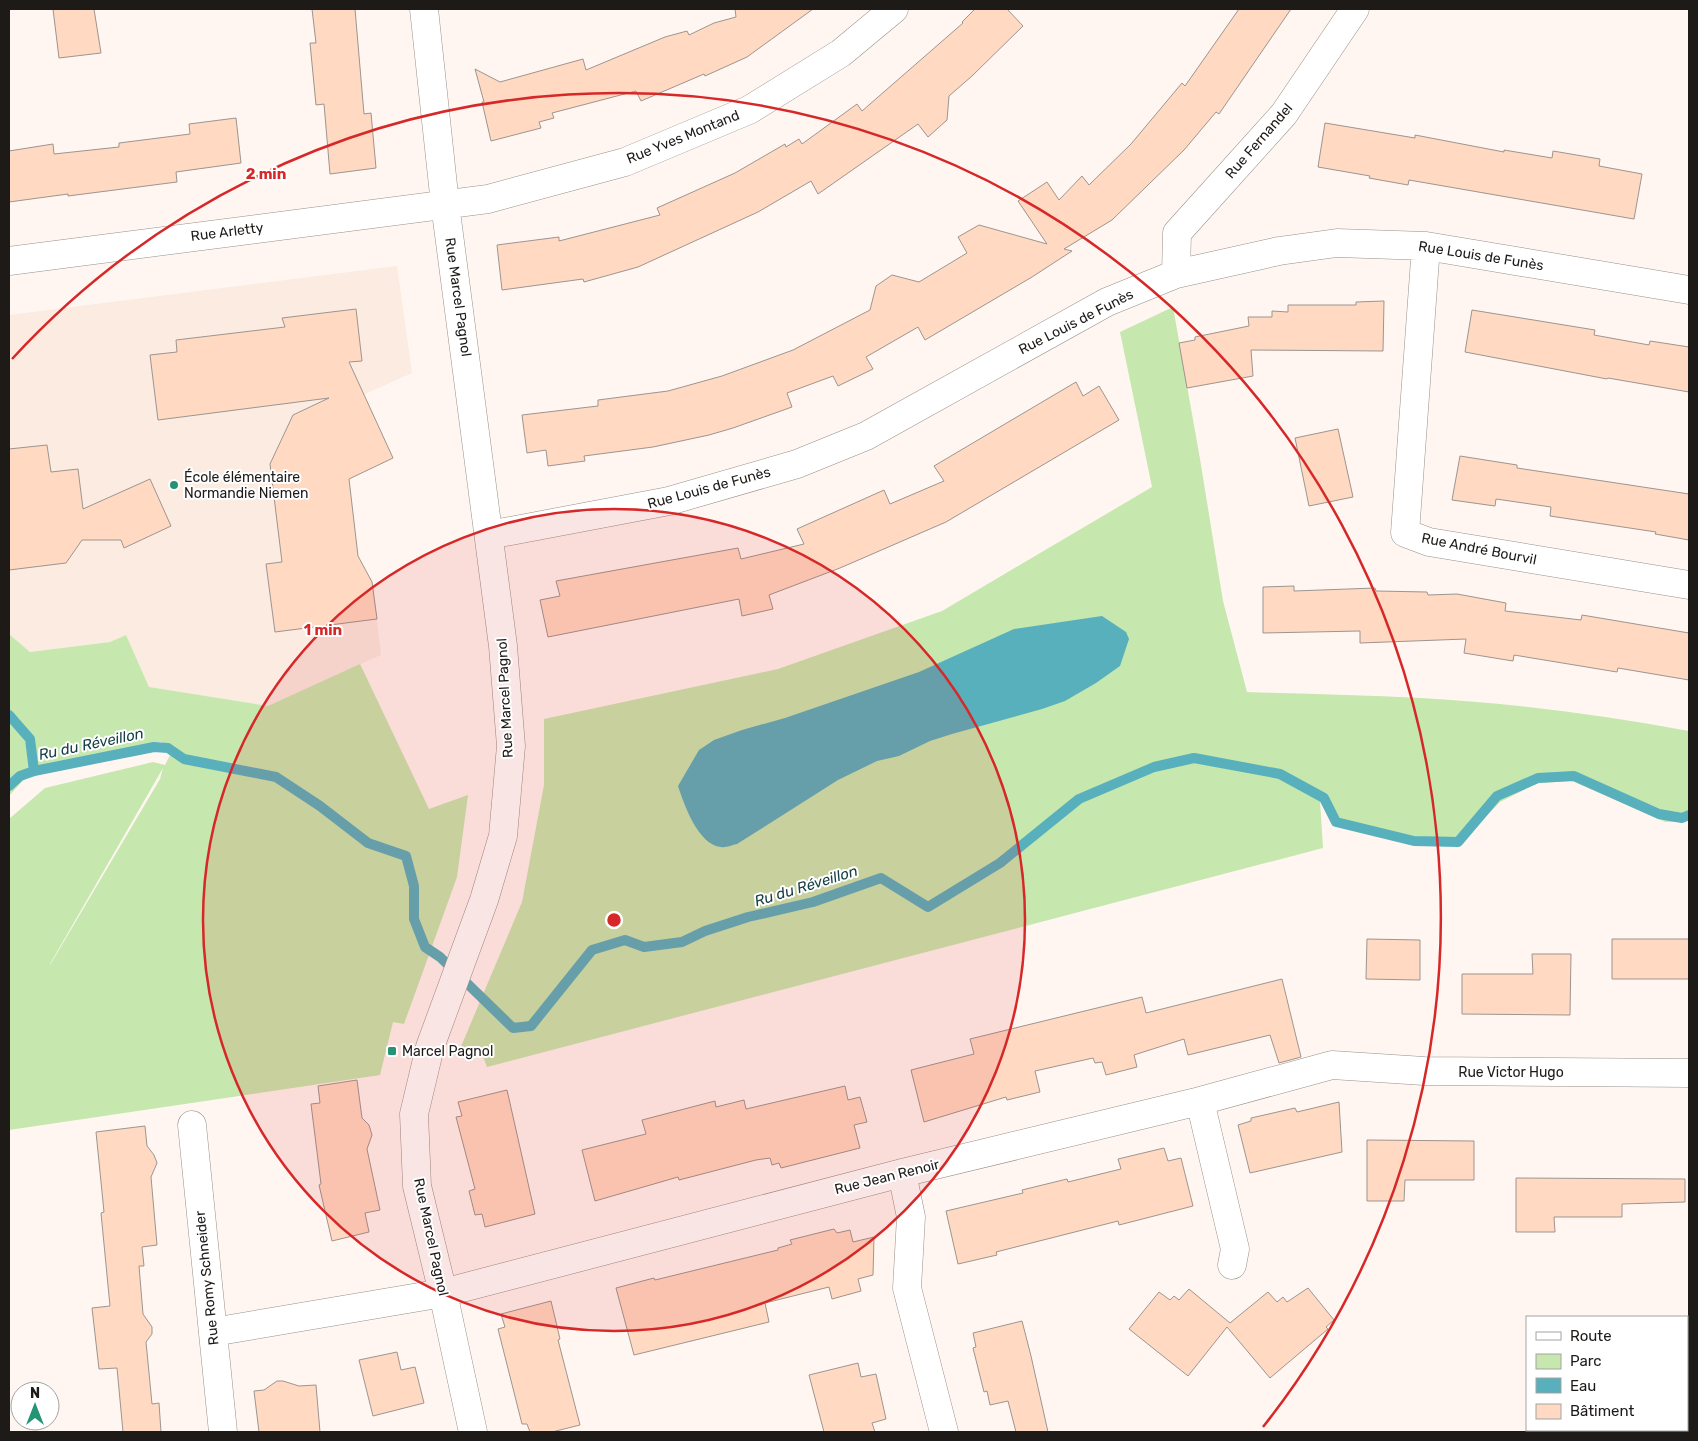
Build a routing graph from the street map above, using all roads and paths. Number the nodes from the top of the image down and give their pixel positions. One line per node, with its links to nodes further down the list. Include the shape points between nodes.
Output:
1 (424, 9): 4 (street, Rue Marcel Pagnol)
2 (894, 9): 4 (street, Rue Yves Montand, via 841,53 749,110 625,162 488,199)
3 (1355, 9): 7 (street, Rue Fernandel, via 1284,114 1177,232)
4 (445, 204): 6 (street, Rue Arletty); 9 (street, Rue Marcel Pagnol)
5 (1426, 246): 7 (street, Rue Louis de Funès, via 1337,243 1279,251); 8 (street, Rue Louis de Funès); 10 (street, Rue André Bourvil, via 1405,533 1429,542)
6 (9, 261)
7 (1176, 274): 9 (street, Rue Louis de Funès, via 1107,302 866,436 797,464 669,501)
8 (1689, 290)
9 (489, 535): 17 (street, Rue Marcel Pagnol, via 511,746 503,836 484,900 430,1047 414,1114 417,1186)
10 (1689, 585)
11 (1332, 1065): 12 (street, Rue Victor Hugo, via 1424,1072); 13 (street, Rue Jean Renoir)
12 (1689, 1073)
13 (1200, 1101): 15 (street, Rue Jean Renoir); 16 (street, via 1235,1249)
14 (192, 1125): 18 (street, Rue Romy Schneider)
15 (902, 1173): 17 (street, Rue Jean Renoir); 21 (street, via 911,1217 907,1288)
16 (1232, 1265)
17 (443, 1293): 18 (street, Rue Jean Renoir); 20 (street, Rue Marcel Pagnol)
18 (213, 1332): 19 (street, Rue Romy Schneider)
19 (223, 1432)
20 (473, 1432)
21 (944, 1432)

